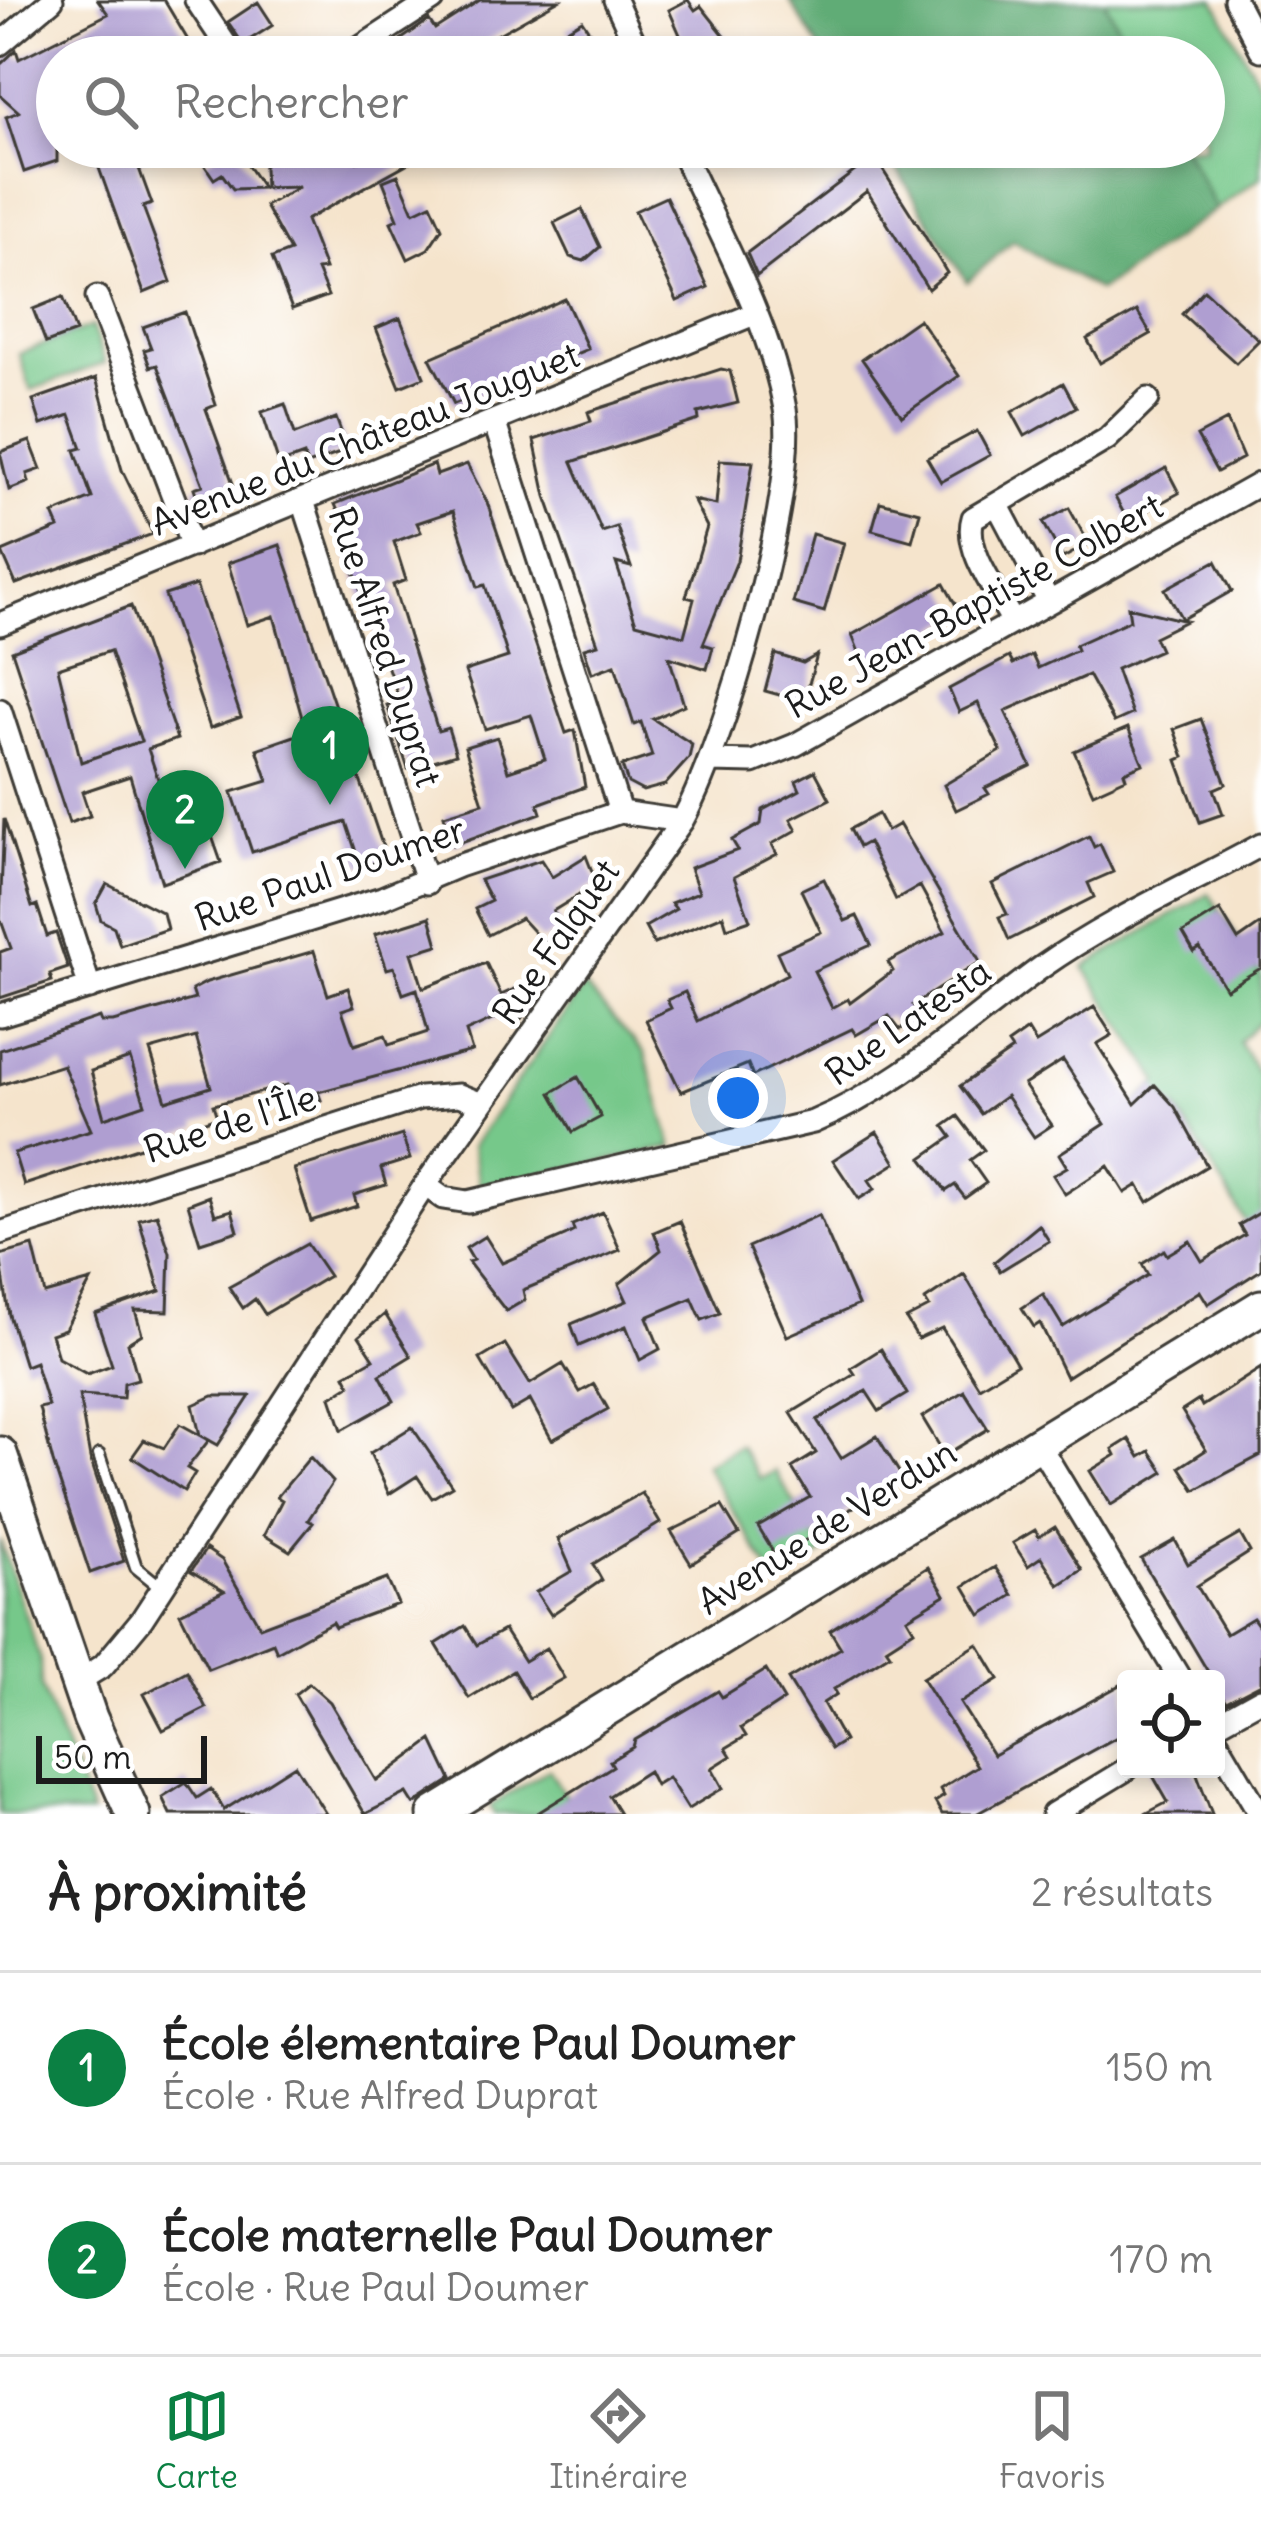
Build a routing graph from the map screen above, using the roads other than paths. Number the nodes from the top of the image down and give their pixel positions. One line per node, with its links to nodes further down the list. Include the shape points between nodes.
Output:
1 (52, 0): 9 (street)
2 (196, 0): 6 (street)
3 (433, 0): 7 (street)
4 (616, 0): 8 (street)
5 (1235, 0): 10 (street)
6 (220, 36)
7 (378, 36)
8 (631, 36)
9 (0, 44)
10 (1261, 50)
11 (689, 168): 13 (street, Rue Falquet)
12 (97, 297): 19 (street)
13 (754, 314): 15 (street, Avenue du Château Jouguet); 24 (street, Rue Falquet, via 785,414 785,490)
14 (1148, 399): 18 (street, via 1107,439)
15 (494, 422): 17 (street, Avenue du Château Jouguet); 25 (street)
16 (1261, 483): 20 (street, Rue Jean-Baptiste Colbert)
17 (303, 501): 19 (street, Avenue du Château Jouguet); 28 (street, Rue Alfred Duprat)
18 (997, 504): 20 (street); 21 (street, via 973,518 969,532)
19 (192, 546): 22 (street, Avenue du Château Jouguet)
20 (1049, 602): 21 (street, Rue Jean-Baptiste Colbert)
21 (1013, 622): 24 (street, Rue Jean-Baptiste Colbert, via 794,745 753,763)
22 (0, 624)
23 (0, 710): 29 (street)
24 (712, 761): 26 (street, Rue Falquet)
25 (620, 812): 26 (street, Rue Paul Doumer); 28 (street, Rue Paul Doumer)
26 (682, 821): 31 (street, Rue Falquet)
27 (1261, 845): 32 (street, Rue Latesta, via 1088,936 910,1070 813,1122 468,1202)
28 (427, 883): 29 (street, Rue Paul Doumer)
29 (90, 988): 30 (street, Rue Paul Doumer)
30 (0, 1016)
31 (482, 1104): 32 (street, Rue Falquet); 33 (street, Rue de l'Île, via 420,1098)
32 (425, 1185): 38 (street, Rue Falquet)
33 (0, 1233)
34 (1261, 1306): 35 (street, Avenue de Verdun)
35 (1038, 1443): 39 (street); 46 (street, Avenue de Verdun)
36 (0, 1454): 40 (street)
37 (99, 1455): 38 (lane, via 136,1567)
38 (162, 1588): 40 (street, Rue Falquet, via 103,1666)
39 (1175, 1670)
40 (77, 1682): 45 (street)
41 (1261, 1699): 42 (street)
42 (1225, 1719)
43 (1225, 1754): 48 (street)
44 (1117, 1775): 47 (street)
45 (133, 1814)
46 (435, 1814)
47 (1053, 1814)
48 (1260, 1814)

